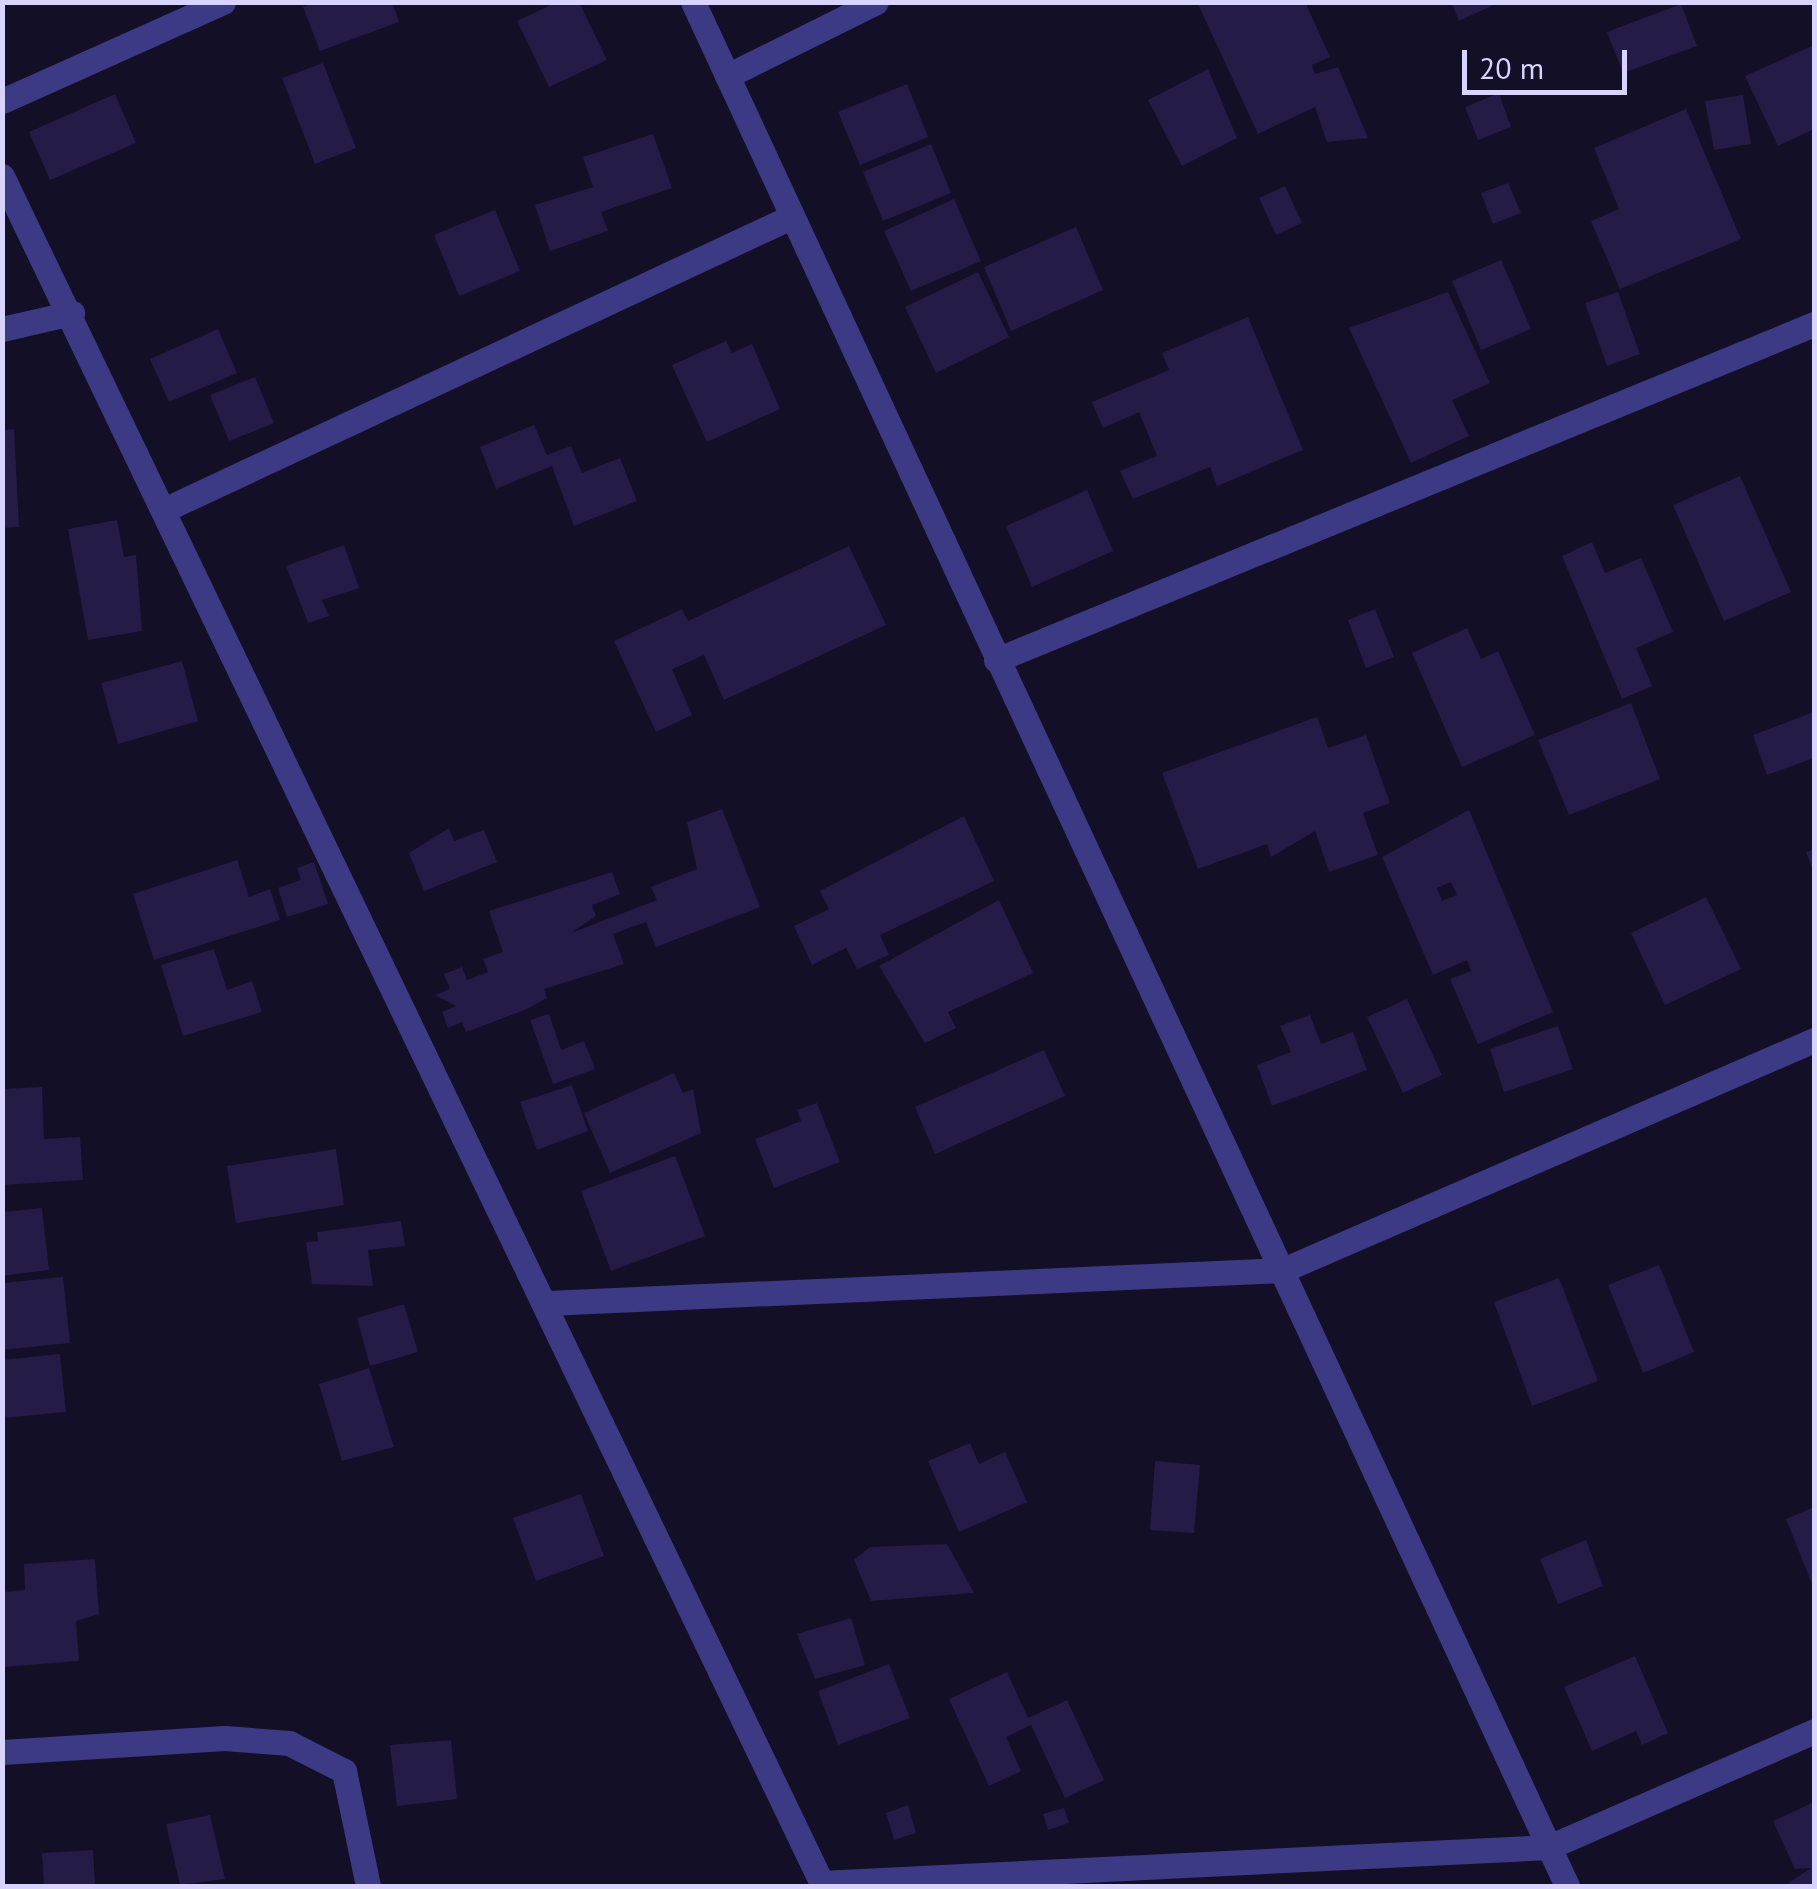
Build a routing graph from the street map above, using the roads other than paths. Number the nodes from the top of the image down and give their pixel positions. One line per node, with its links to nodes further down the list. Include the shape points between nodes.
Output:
1 (222, 2): 5 (street)
2 (693, 2): 4 (street)
3 (876, 2): 4 (street)
4 (727, 76): 7 (street)
5 (2, 102)
6 (2, 176): 8 (street)
7 (792, 217): 11 (street); 12 (street)
8 (72, 313): 10 (street); 11 (street)
9 (1814, 324): 12 (street)
10 (2, 329)
11 (168, 508): 15 (street)
12 (996, 660): 14 (street)
13 (1814, 1040): 14 (street)
14 (1282, 1270): 15 (street); 18 (street)
15 (548, 1303): 19 (street)
16 (1814, 1731): 18 (street)
17 (2, 1752): 20 (street, via 225,1738 289,1743 344,1771)
18 (1549, 1846): 19 (street); 21 (street)
19 (822, 1885)
20 (368, 1886)
21 (1567, 1886)

